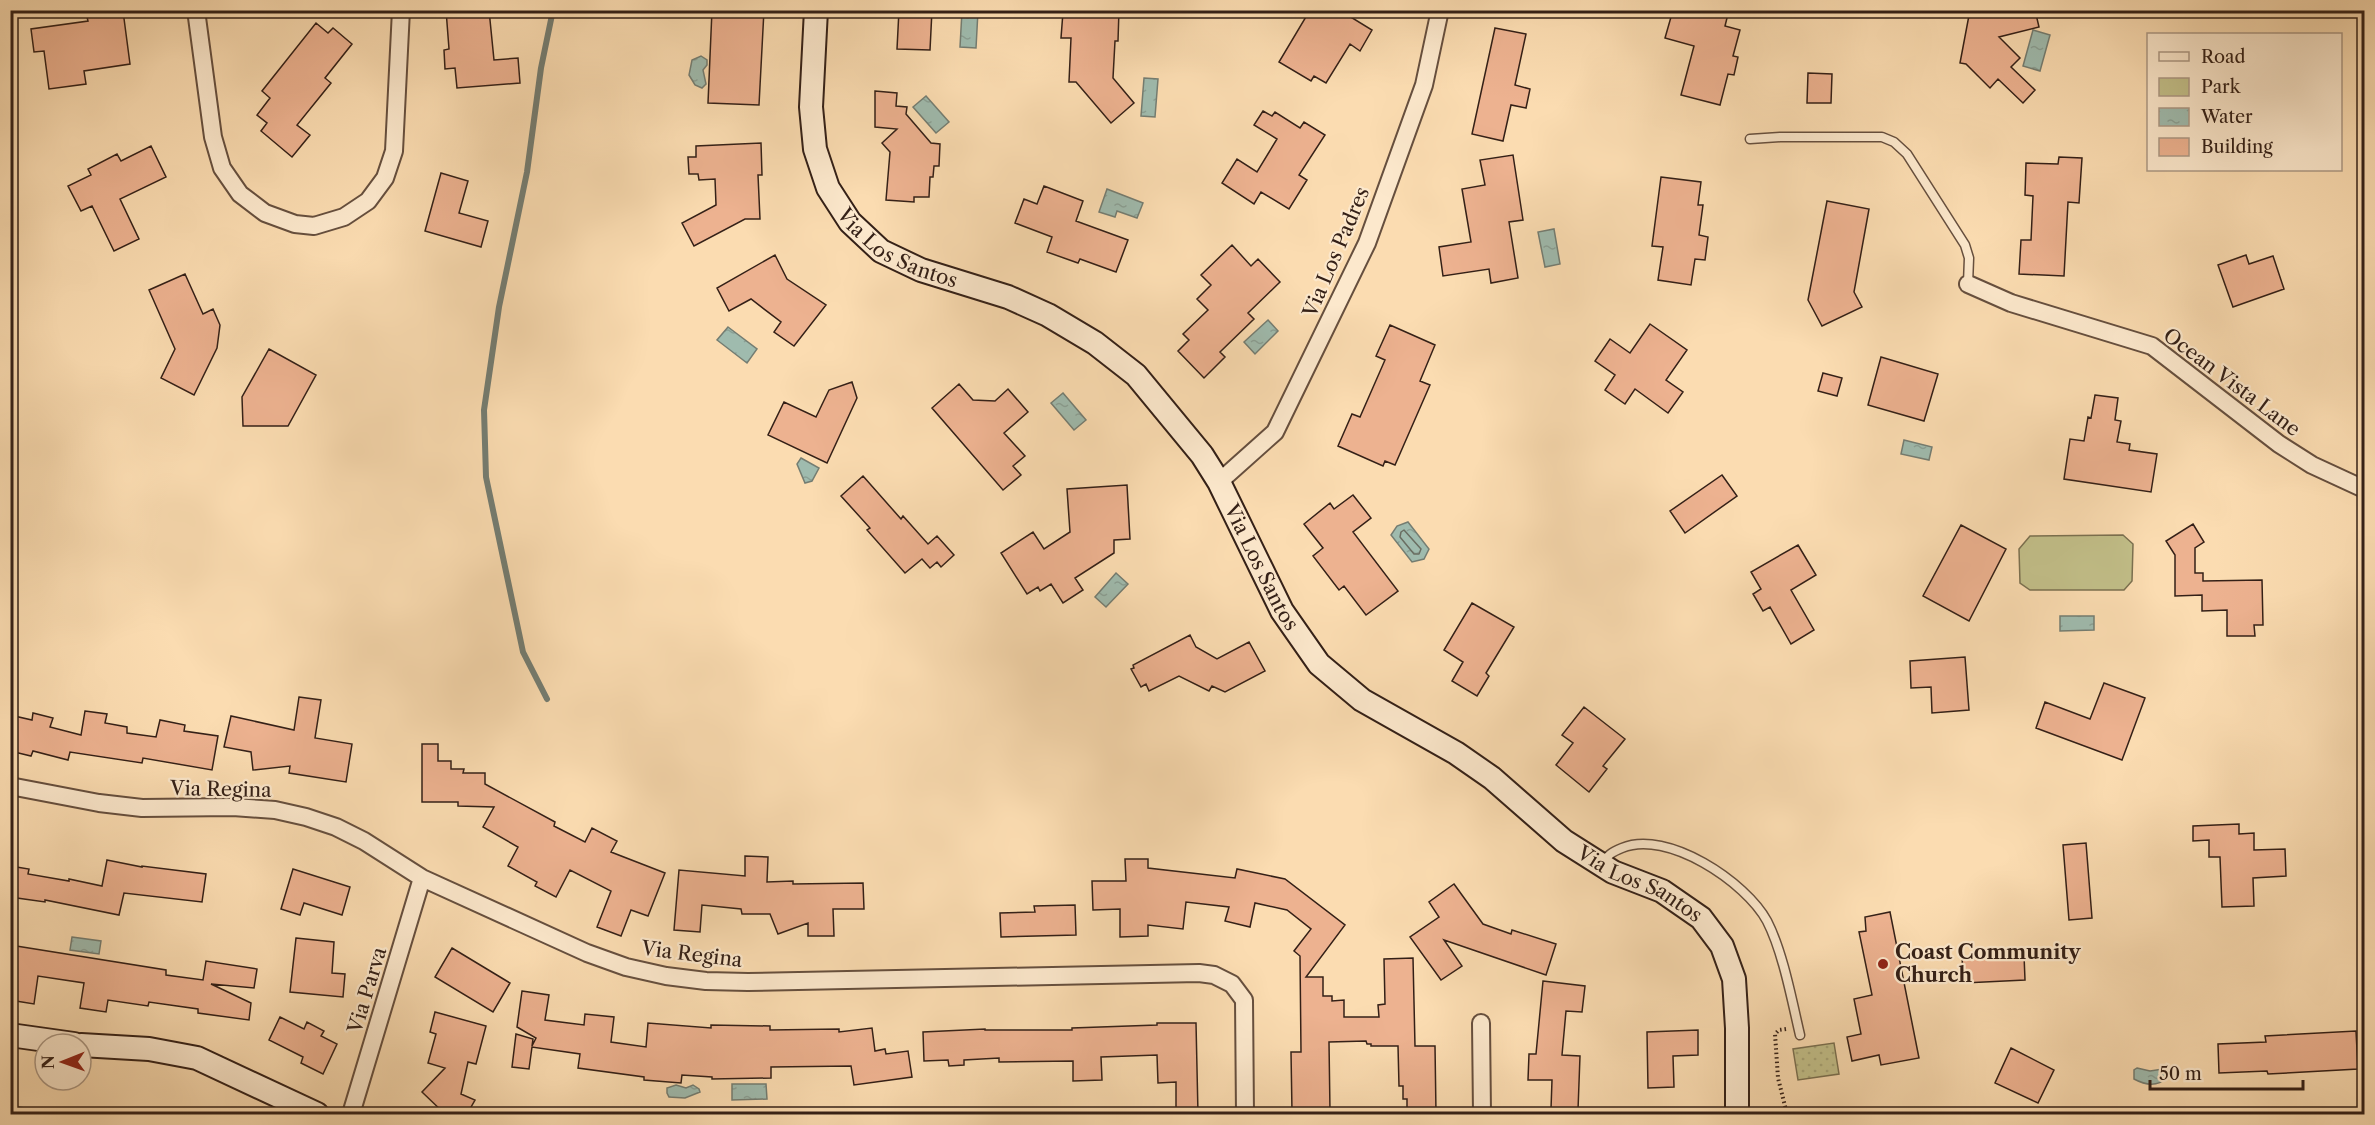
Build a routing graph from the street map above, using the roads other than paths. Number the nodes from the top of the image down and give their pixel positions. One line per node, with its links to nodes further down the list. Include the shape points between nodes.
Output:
1 (196, 10): 2 (street, via 213,137 222,168 240,194 265,213 314,226 344,217 368,201 385,178 394,151)
2 (401, 10)
3 (816, 10): 7 (street, Via Los Santos, via 811,107 815,149 828,188 850,222 881,251 921,270 1008,297 1095,343 1136,375 1202,455)
4 (1440, 10): 7 (street, Via Los Padres, via 1424,84 1367,243 1275,432)
5 (1750, 139): 6 (lane, via 1860,137 1894,142 1907,154 1965,245 1970,258)
6 (1968, 284): 8 (street, Ocean Vista Lane, via 2011,303 2152,346 2279,444 2312,465)
7 (1219, 482): 10 (street, Via Los Santos, via 1282,611 1318,664 1362,700 1492,778 1564,841)
8 (2364, 489)
9 (10, 786): 11 (street, Via Regina, via 142,808 275,810 336,827)
10 (1602, 865): 14 (lane, via 1606,855 1632,844 1655,844 1714,869 1750,897 1767,922 1785,971); 21 (street, Via Los Santos, via 1662,891 1701,918 1722,946 1734,979)
11 (422, 878): 18 (street, Via Parva); 19 (street, Via Regina, via 587,953 626,967 696,980 1214,975 1232,984 1244,1000)
12 (1481, 1023): 20 (street)
13 (10, 1035): 15 (street)
14 (1800, 1035)
15 (33, 1038)
16 (93, 1047): 17 (street, via 149,1048 197,1058)
17 (317, 1114)
18 (351, 1114)
19 (1245, 1114)
20 (1482, 1114)
21 (1737, 1114)

